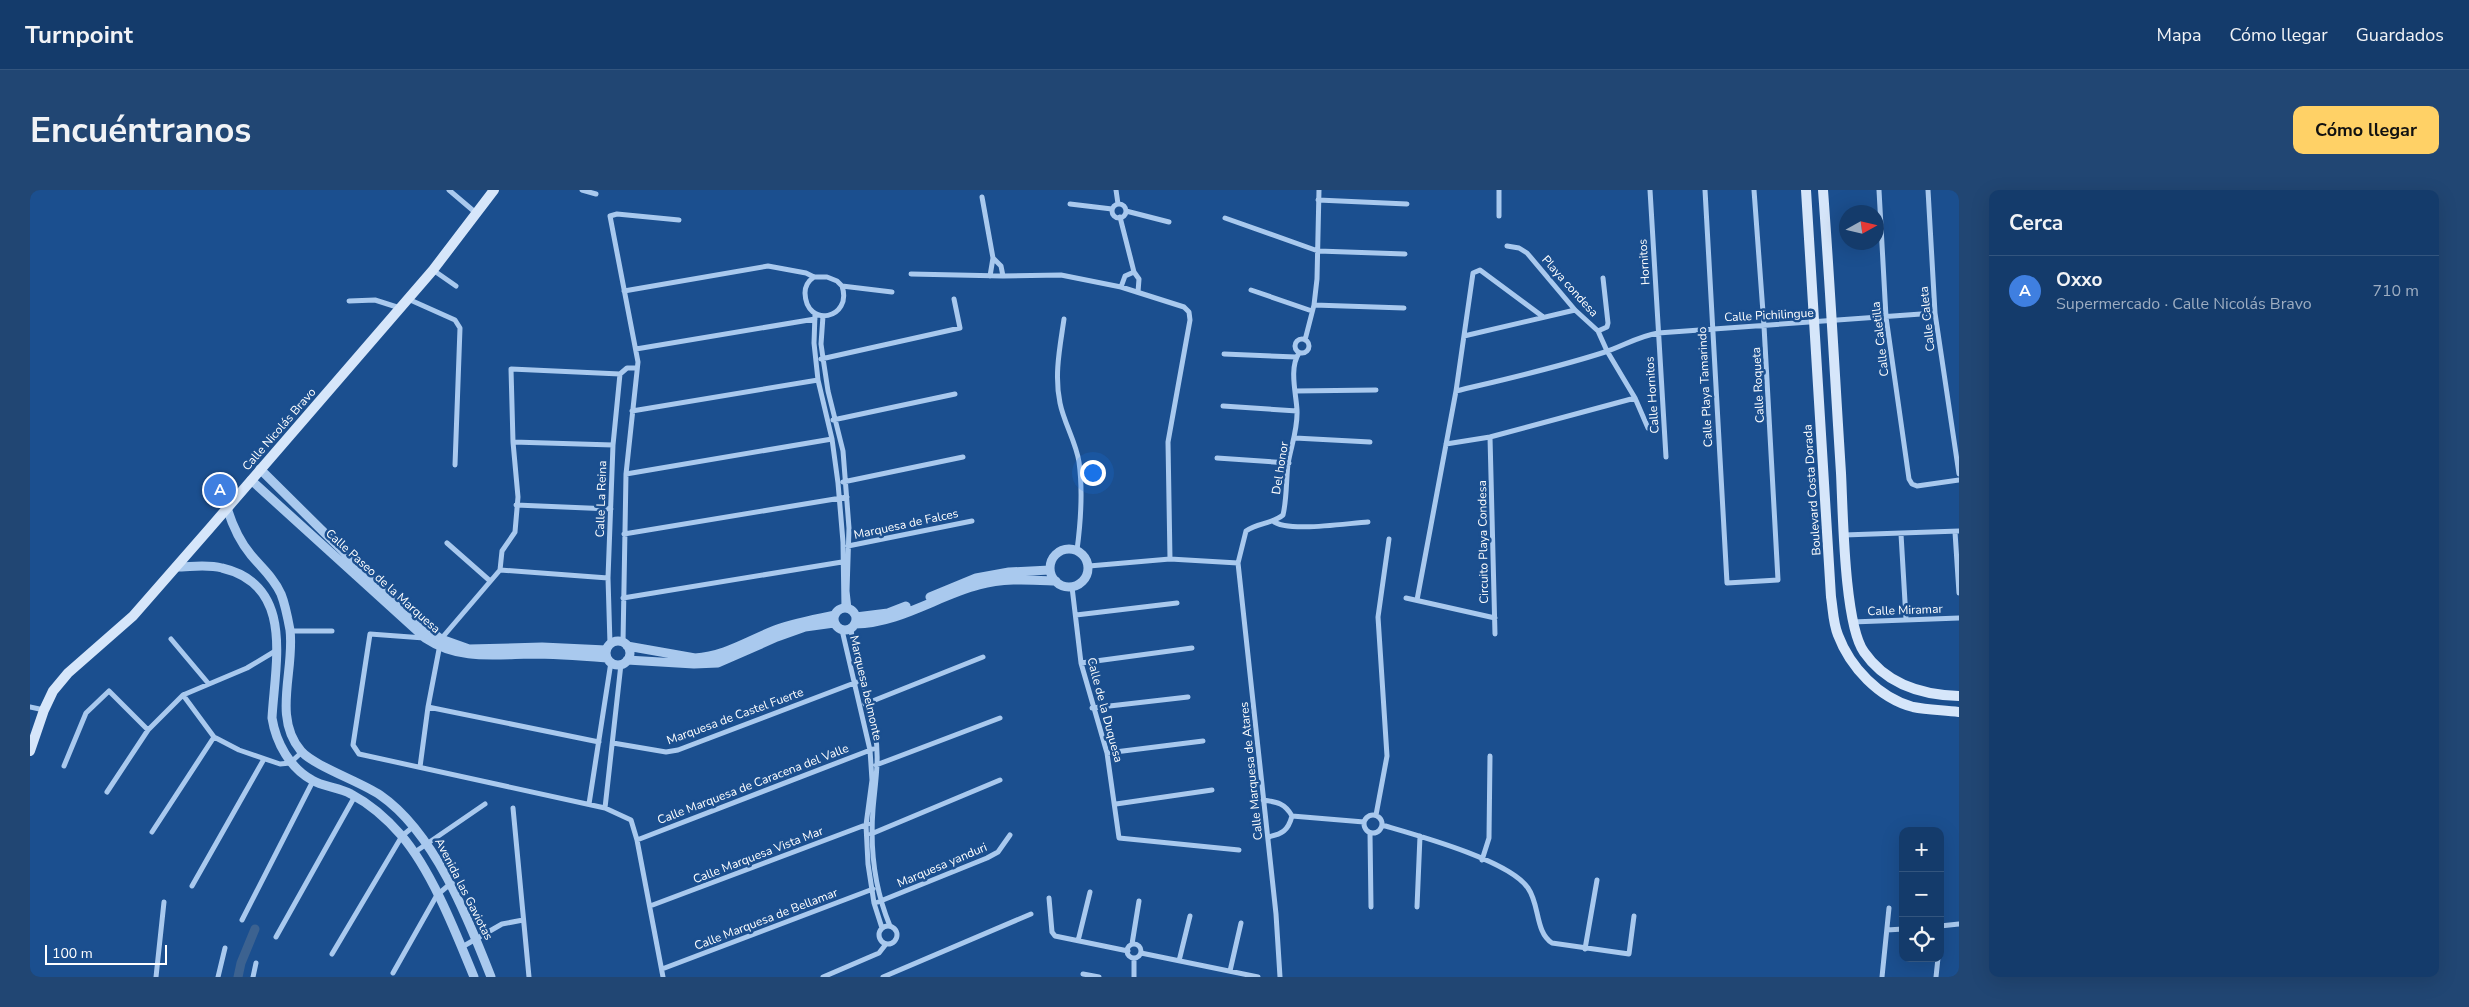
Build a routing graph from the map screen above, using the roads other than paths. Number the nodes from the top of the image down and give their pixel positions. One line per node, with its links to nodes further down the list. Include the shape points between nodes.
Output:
1 (449, 190): 22 (street)
2 (494, 190): 22 (main road, Calle Nicolás Bravo)
3 (582, 190): 14 (street)
4 (1116, 190): 18 (street)
5 (1319, 190): 16 (street)
6 (1500, 190): 23 (street)
7 (1650, 190): 65 (street, Hornitos)
8 (1705, 190): 63 (street, Calle Playa Tamarindo)
9 (1754, 190): 62 (street, Calle Roqueta)
10 (1806, 190): 61 (main road, Boulevard Costa Dorada)
11 (1823, 190): 60 (main road)
12 (1878, 190): 58 (street, Calle Caletilla)
13 (1928, 190): 54 (street, Calle Caleta)
14 (596, 194)
15 (982, 197): 31 (street)
16 (1318, 200): 19 (street); 29 (street)
17 (1070, 204): 20 (street)
18 (1118, 204): 20 (street); 21 (street)
19 (1407, 204)
20 (1112, 210): 24 (street)
21 (1126, 211): 24 (street); 27 (street)
22 (476, 213): 32 (main road, Calle Nicolás Bravo)
23 (1498, 216)
24 (1120, 217): 33 (street)
25 (1225, 218): 29 (street)
26 (679, 220): 43 (street, Calle La Reina, via 610,216)
27 (1170, 222)
28 (1507, 246): 52 (street, Playa condesa, via 1526,253)
29 (1318, 251): 30 (street); 49 (street)
30 (1405, 254)
31 (993, 258): 35 (street); 36 (street, via 1001,266)
32 (433, 270): 39 (street); 46 (main road, Calle Nicolás Bravo)
33 (1134, 272): 41 (street, via 1125,276); 45 (street, via 1139,279)
34 (910, 274): 35 (street)
35 (990, 276): 36 (street)
36 (1003, 276): 41 (street, via 1061,274)
37 (814, 277): 40 (street, via 837,281); 43 (street, via 768,266); 57 (street, via 806,287 806,296 808,308)
38 (1603, 278): 64 (street, via 1608,323)
39 (456, 286)
40 (842, 286): 44 (street); 55 (street, via 844,300 841,308)
41 (1121, 287): 45 (street)
42 (1252, 290): 53 (street)
43 (624, 291): 67 (street, Calle La Reina)
44 (892, 292)
45 (1138, 292): 123 (street, via 1184,307 1190,320 1168,442)
46 (408, 299): 50 (main road, Calle Nicolás Bravo); 98 (street, via 455,320 460,328)
47 (954, 299): 71 (street, via 960,328)
48 (349, 301): 50 (street, via 375,300)
49 (1314, 305): 51 (street); 53 (street)
50 (400, 308): 99 (main road, Calle Nicolás Bravo)
51 (1404, 308)
52 (1576, 310): 56 (street); 64 (street, Playa condesa)
53 (1312, 311): 70 (street, Del honor, via 1304,340 1308,342 1307,351)
54 (1935, 313): 58 (street, Calle Pichilingue); 101 (street, Calle Caleta)
55 (823, 316): 57 (street); 71 (street)
56 (1542, 316): 66 (street); 66 (street, via 1476,270)
57 (815, 317): 67 (street); 72 (street)
58 (1886, 317): 60 (street, Calle Pichilingue); 103 (street, Calle Caletilla, via 1912,484)
59 (1064, 319): 121 (street, via 1058,384 1060,404 1079,460 1082,508)
60 (1832, 321): 61 (street, Calle Pichilingue); 117 (main road)
61 (1815, 323): 62 (street, Calle Pichilingue); 174 (main road, Boulevard Costa Dorada, via 1831,597 1837,633 1863,675 1889,697 1914,707)
62 (1764, 326): 63 (street, Calle Pichilingue); 134 (street, Calle Roqueta, via 1778,580)
63 (1712, 328): 65 (street, Calle Pichilingue); 134 (street, Calle Playa Tamarindo)
64 (1598, 331): 68 (street, Playa condesa)
65 (1658, 332): 68 (street, Calle Pichilingue); 95 (street, Calle Hornitos)
66 (1464, 336): 78 (street)
67 (636, 348): 73 (street, Calle La Reina)
68 (1607, 351): 78 (street, Calle Pichilingue); 80 (street)
69 (1224, 354): 70 (street)
70 (1298, 355): 77 (street, Del honor)
71 (823, 358): 72 (street); 84 (street)
72 (816, 360): 75 (street)
73 (637, 368): 74 (street, via 627,368); 82 (street, Calle La Reina)
74 (620, 374): 90 (street, via 511,369); 93 (street, Calle La Reina)
75 (818, 380): 82 (street); 85 (street)
76 (1376, 390): 77 (street)
77 (1295, 391): 83 (street, Del honor)
78 (1456, 391): 92 (street)
79 (955, 394): 84 (street)
80 (1635, 398): 86 (street); 87 (street)
81 (1223, 406): 83 (street)
82 (632, 411): 100 (street, Calle La Reina)
83 (1297, 411): 88 (street, Del honor)
84 (835, 420): 85 (street); 104 (street, via 843,451)
85 (828, 421): 89 (street)
86 (1648, 428)
87 (1490, 437): 92 (street); 143 (street, Circuito Playa Condesa)
88 (1295, 438): 91 (street); 97 (street, Del honor)
89 (832, 439): 100 (street); 105 (street)
90 (513, 442): 93 (street); 108 (street)
91 (1370, 442)
92 (1446, 444): 139 (street)
93 (613, 445): 110 (street, Calle La Reina)
94 (963, 457): 104 (street)
95 (1666, 457)
96 (1217, 458): 97 (street)
97 (1288, 463): 112 (street, Del honor, via 1283,514)
98 (455, 465)
99 (260, 469): 102 (main road, Calle Nicolás Bravo); 122 (street, Calle Paseo de la Marquesa)
100 (626, 474): 115 (street, Calle La Reina)
101 (1959, 474)
102 (251, 480): 109 (main road, Calle Nicolás Bravo); 122 (street, Calle Paseo de la Marquesa)
103 (1959, 480)
104 (845, 482): 105 (street); 106 (street)
105 (838, 483): 107 (street)
106 (847, 497): 107 (street); 120 (street)
107 (839, 498): 115 (street); 120 (street)
108 (516, 505): 110 (street); 129 (street, via 515,532 502,551)
109 (227, 508): 127 (main road, Calle Nicolás Bravo); 149 (street, Avenida las Gaviotas, via 250,554 281,594)
110 (611, 509): 131 (street, Calle La Reina)
111 (972, 521): 120 (street, Marquesa de Falces)
112 (1273, 521): 113 (street, via 1277,525 1292,526); 125 (street, via 1246,531)
113 (1368, 522)
114 (1957, 531): 116 (street); 136 (street)
115 (624, 534): 137 (street, Calle La Reina)
116 (1901, 534): 117 (street); 146 (street)
117 (1844, 535): 147 (main road)
118 (1389, 539): 203 (street, via 1378,617 1387,756)
119 (448, 543): 132 (street)
120 (846, 546): 124 (street); 141 (street)
121 (1077, 550): 126 (street); 130 (street, via 1068,548 1058,552)
122 (342, 555): 128 (street, Calle Paseo de la Marquesa)
123 (1170, 559): 125 (street); 126 (street)
124 (842, 562): 137 (street); 141 (street)
125 (1238, 563): 197 (street, Calle Marquesa de Atares)
126 (1089, 566): 135 (street, via 1084,580)
127 (176, 567): 157 (street, via 220,567 262,589 272,610); 173 (main road, Calle Nicolás Bravo, via 133,616 68,673)
128 (356, 569): 152 (street, Calle Paseo de la Marquesa); 154 (street, Calle Paseo de la Marquesa)
129 (500, 570): 131 (street); 132 (street)
130 (1050, 570): 133 (street); 148 (street, via 976,578)
131 (608, 578): 158 (street, Calle La Reina)
132 (490, 580): 154 (street)
133 (1056, 581): 135 (street); 148 (street, via 1014,580 979,585 890,619)
134 (1727, 583)
135 (1072, 587): 142 (street, Calle de la Duquesa)
136 (1959, 593)
137 (623, 598): 155 (street, Calle La Reina)
138 (1406, 598): 139 (street, Circuito Playa Condesa)
139 (1417, 600): 143 (street, Circuito Playa Condesa)
140 (1177, 603): 142 (street)
141 (847, 609): 145 (street); 148 (street)
142 (1076, 615): 161 (street, Calle de la Duquesa)
143 (1495, 618): 151 (street)
144 (1959, 618): 146 (street, Calle Miramar)
145 (835, 619): 148 (street); 155 (street, via 775,630 712,657 695,658); 160 (street, via 805,627 718,662)
146 (1906, 619): 147 (street, Calle Miramar)
147 (1852, 622): 167 (main road, via 1863,651 1887,676 1908,688)
148 (851, 625): 162 (street, Marquesa belmonte); 164 (street, Marquesa belmonte)
149 (290, 631): 150 (street); 183 (street, Avenida las Gaviotas, via 285,716)
150 (332, 631)
151 (1495, 634)
152 (425, 638): 154 (street, Calle Paseo de la Marquesa); 191 (street, via 370,634 353,745 359,754)
153 (171, 639): 163 (street)
154 (440, 643): 158 (street, Calle Paseo de la Marquesa, via 469,649 542,647); 171 (street)
155 (625, 644): 158 (street, via 614,642); 160 (street, via 629,650)
156 (1192, 648): 161 (street)
157 (278, 650): 163 (street, via 247,668); 187 (street, via 272,718)
158 (609, 654): 160 (street); 179 (street, Calle La Reina)
159 (983, 657): 168 (street)
160 (624, 662): 180 (street)
161 (1080, 663): 172 (street, Calle de la Duquesa)
162 (862, 681): 164 (street, Marquesa de Castel Fuerte); 168 (street, Marquesa belmonte)
163 (208, 683): 165 (street)
164 (854, 683): 169 (street, Marquesa belmonte); 180 (street, Marquesa de Castel Fuerte, via 678,750 666,752)
165 (183, 695): 176 (street); 177 (street)
166 (1188, 696): 172 (street)
167 (1959, 696)
168 (868, 703): 169 (street); 181 (street, Marquesa belmonte)
169 (862, 706): 181 (street, Marquesa belmonte)
170 (30, 707): 173 (street)
171 (428, 707): 179 (street); 191 (street)
172 (1092, 708): 184 (street, Calle de la Duquesa)
173 (44, 710): 182 (main road, Calle Nicolás Bravo)
174 (1959, 712)
175 (1000, 718): 188 (street)
176 (148, 730): 189 (street, via 109,691 86,713); 195 (street)
177 (214, 737): 186 (street); 210 (street)
178 (1203, 741): 184 (street)
179 (599, 742): 199 (street, Calle La Reina)
180 (613, 743): 202 (street)
181 (873, 749): 188 (street, Marquesa belmonte); 190 (street, Marquesa belmonte); 218 (street, Calle Marquesa de Caracena del Valle)
182 (30, 751)
183 (302, 752): 187 (street); 209 (street, Avenida las Gaviotas, via 396,807)
184 (1107, 753): 200 (street, Calle de la Duquesa)
185 (1490, 756): 222 (street, via 1489,838)
186 (264, 759): 187 (street, via 280,764); 225 (street)
187 (290, 763): 193 (street)
188 (878, 765): 190 (street); 206 (street, Marquesa belmonte)
189 (64, 766)
190 (871, 766): 207 (street, Marquesa belmonte)
191 (420, 767): 199 (street)
192 (1000, 780): 211 (street)
193 (316, 782): 196 (street); 242 (street)
194 (1212, 790): 200 (street)
195 (107, 792)
196 (352, 794): 214 (street, via 374,808); 251 (street)
197 (1263, 800): 204 (street, via 1287,807); 217 (street, Calle Marquesa de Atares)
198 (485, 804): 219 (street)
199 (589, 804): 202 (street)
200 (1116, 804): 220 (street, Calle de la Duquesa, via 1119,838)
201 (513, 808): 243 (street)
202 (605, 808): 218 (street, via 631,820)
203 (1376, 815): 205 (street, via 1368,816); 208 (street)
204 (1292, 816): 205 (street); 217 (street, via 1283,834)
205 (1364, 822): 212 (street)
206 (873, 823): 207 (street, Calle Marquesa Vista Mar); 211 (street, Marquesa belmonte)
207 (866, 825): 215 (street, Marquesa belmonte); 235 (street, Calle Marquesa Vista Mar)
208 (1382, 825): 212 (street, via 1380,830); 216 (street)
209 (414, 826): 214 (street); 219 (street, Avenida las Gaviotas)
210 (152, 832)
211 (873, 833): 215 (street); 226 (street, Marquesa belmonte)
212 (1370, 833): 236 (street)
213 (1010, 835): 231 (street, Marquesa yanduri, via 998,852 988,858)
214 (402, 836): 221 (street); 261 (street)
215 (866, 836): 227 (street, Marquesa belmonte)
216 (1420, 836): 222 (street); 237 (street)
217 (1268, 837): 282 (street, Calle Marquesa de Atares)
218 (637, 840): 235 (street)
219 (428, 843): 221 (street); 224 (street, Avenida las Gaviotas)
220 (1238, 850)
221 (415, 852): 229 (street)
222 (1482, 860): 258 (street, via 1507,869 1528,887 1546,940)
223 (1597, 880): 258 (street)
224 (449, 885): 229 (street); 252 (street, Avenida las Gaviotas)
225 (192, 886)
226 (878, 887): 227 (street, Calle Marquesa de Bellamar); 231 (street, Marquesa belmonte)
227 (872, 889): 234 (street, Marquesa belmonte); 266 (street, Calle Marquesa de Bellamar)
228 (1090, 892): 253 (street)
229 (437, 895): 256 (street); 268 (street)
230 (1049, 898): 253 (street, via 1053,935)
231 (880, 901): 234 (street, Marquesa yanduri); 246 (street, Marquesa belmonte)
232 (1140, 901): 255 (street)
233 (164, 902): 270 (street)
234 (874, 903): 248 (street, Marquesa belmonte)
235 (650, 906): 266 (street)
236 (1371, 907)
237 (1417, 907)
238 (1890, 908): 250 (street)
239 (1032, 914): 278 (street)
240 (1190, 916): 263 (street)
241 (1634, 916): 258 (street, via 1629,954)
242 (242, 920)
243 (523, 920): 252 (street, via 502,924); 275 (street)
244 (1241, 923): 267 (street)
245 (1959, 924): 247 (street)
246 (890, 926): 248 (street); 254 (street, via 895,928 898,936 895,942)
247 (1944, 926)
248 (882, 928): 254 (street, via 879,936)
249 (1899, 929): 250 (street)
250 (1887, 930): 283 (street)
251 (276, 937)
252 (475, 938): 256 (street); 274 (street, Avenida las Gaviotas)
253 (1078, 941): 259 (street)
254 (886, 944): 277 (street, via 878,953)
255 (1132, 944): 259 (street); 260 (street, via 1139,946)
256 (462, 947): 273 (street)
257 (225, 948): 271 (street)
258 (1585, 949)
259 (1128, 950): 262 (street, via 1129,956)
260 (1141, 953): 262 (street); 263 (street)
261 (332, 954)
262 (1134, 958): 280 (street)
263 (1179, 962): 267 (street)
264 (1938, 962): 284 (street)
265 (256, 963): 272 (street)
266 (662, 969): 276 (street)
267 (1230, 971): 281 (street)
268 (393, 973)
269 (1083, 974): 279 (street)
270 (156, 977)
271 (218, 977)
272 (253, 977)
273 (474, 977)
274 (491, 977)
275 (529, 977)
276 (663, 977)
277 (823, 977)
278 (883, 977)
279 (1099, 977)
280 (1134, 977)
281 (1258, 977)
282 (1280, 977)
283 (1882, 977)
284 (1936, 977)

